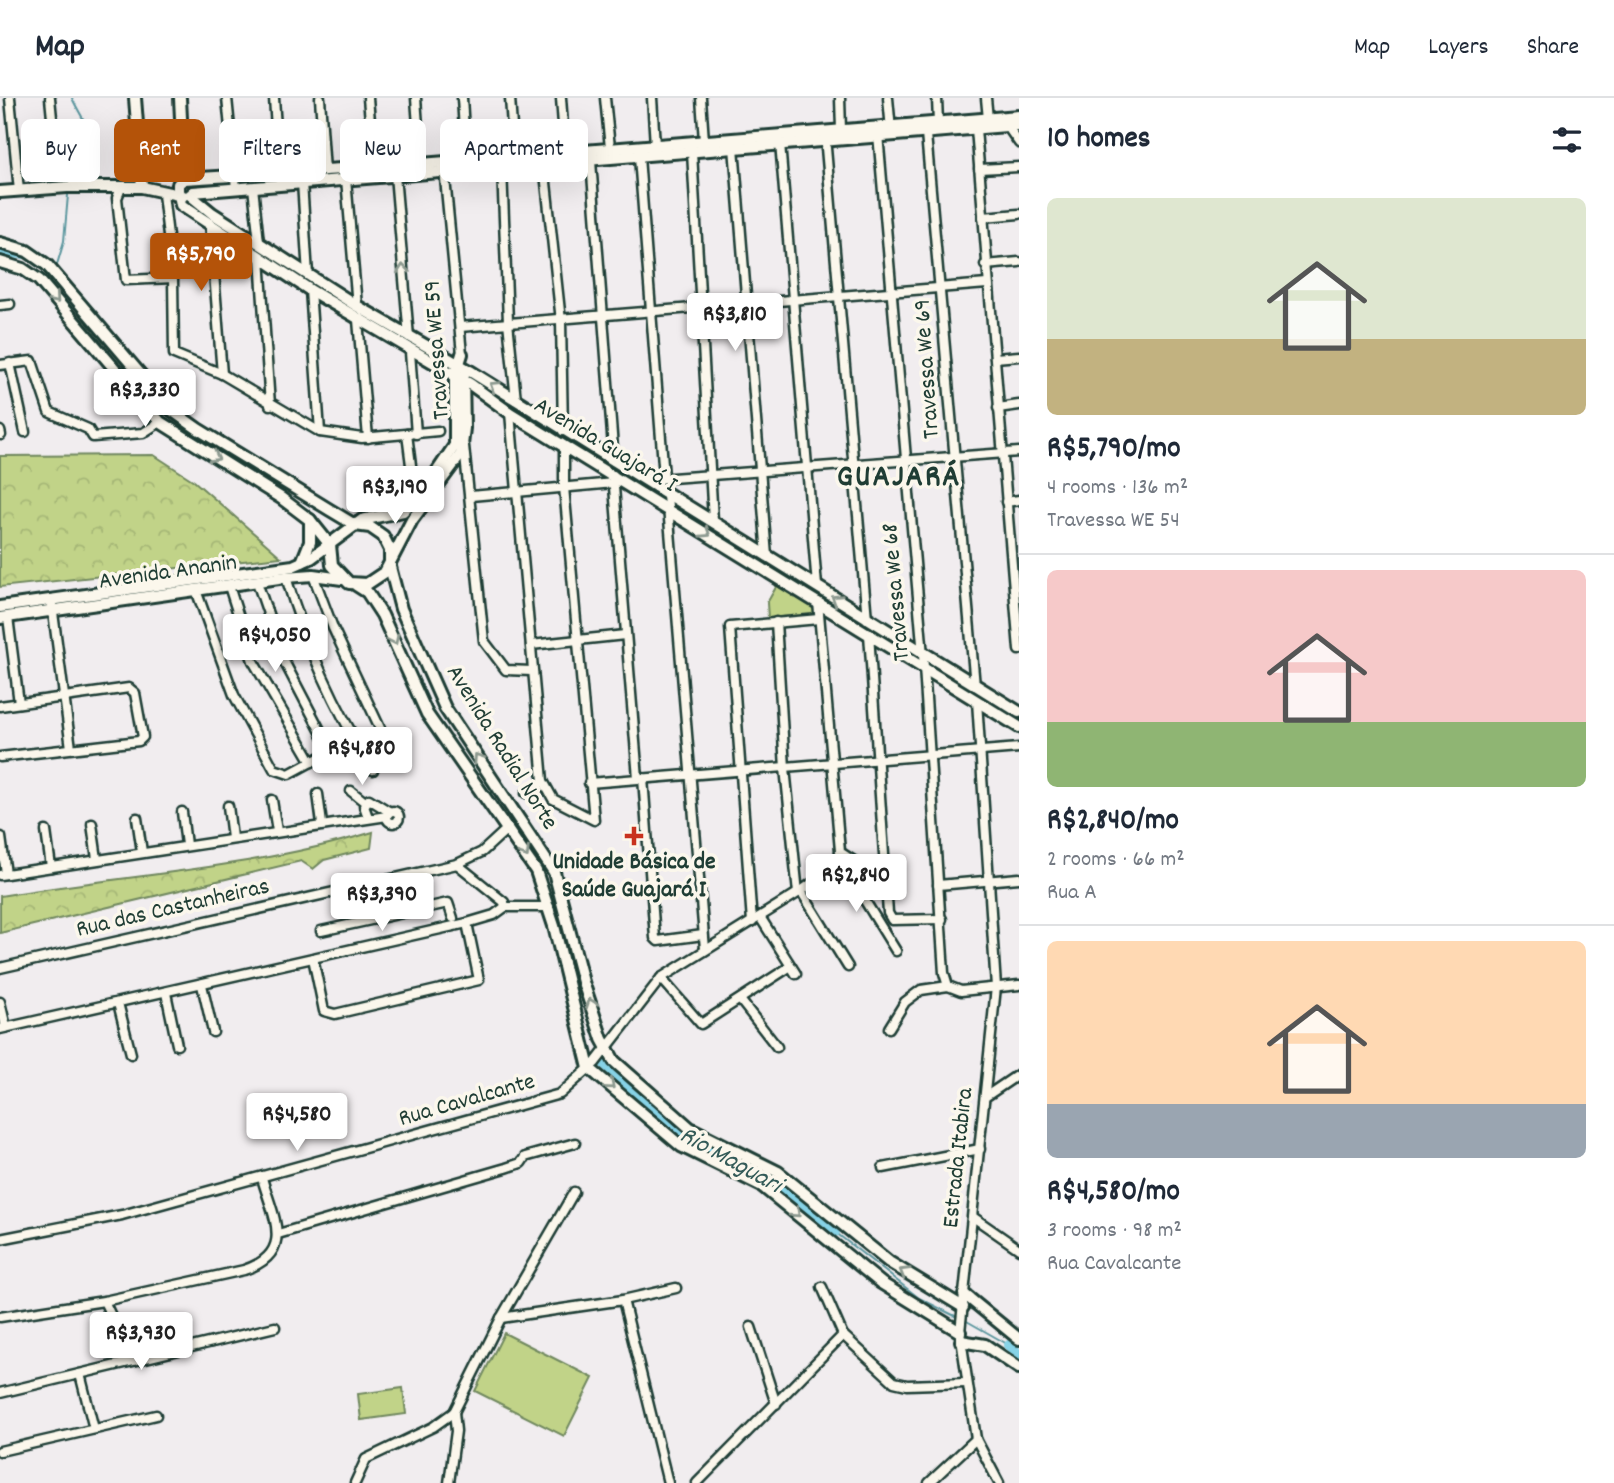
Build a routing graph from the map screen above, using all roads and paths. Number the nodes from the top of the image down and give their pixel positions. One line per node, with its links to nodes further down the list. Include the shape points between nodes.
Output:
1 (10, 98): 68 (street)
2 (50, 98): 22 (street)
3 (135, 98): 64 (main road)
4 (180, 98): 67 (main road)
5 (227, 98): 63 (street)
6 (274, 98): 23 (street)
7 (320, 98): 24 (street)
8 (368, 98): 25 (street)
9 (416, 98): 26 (street)
10 (462, 98): 27 (street)
11 (510, 98): 28 (street)
12 (561, 98): 29 (street)
13 (605, 98): 45 (street)
14 (652, 98): 43 (street)
15 (701, 98): 40 (street)
16 (840, 98): 34 (street)
17 (888, 98): 36 (street)
18 (937, 98): 31 (street)
19 (986, 98): 21 (street)
20 (1019, 116): 30 (main road)
21 (988, 118): 30 (main road); 31 (main road)
22 (52, 119)
23 (275, 119)
24 (322, 119)
25 (370, 119)
26 (417, 119)
27 (463, 119)
28 (511, 119)
29 (563, 119)
30 (1004, 122): 32 (main road); 33 (main road); 42 (street)
31 (939, 123): 35 (main road)
32 (1019, 125)
33 (976, 129): 39 (main road); 53 (street)
34 (841, 130): 38 (main road); 40 (main road)
35 (911, 130): 36 (main road); 39 (main road)
36 (891, 131): 37 (main road)
37 (878, 132): 38 (main road); 86 (street, Travessa We 68)
38 (854, 134): 41 (main road)
39 (926, 134): 84 (street, Travessa We 69)
40 (704, 141): 43 (main road)
41 (780, 143): 44 (main road); 88 (street)
42 (1019, 143)
43 (655, 145): 45 (main road)
44 (734, 147): 48 (main road); 90 (street)
45 (610, 148): 47 (main road)
46 (826, 148): 87 (street)
47 (588, 150)
48 (692, 152): 49 (main road); 93 (street)
49 (639, 157): 51 (main road); 94 (street)
50 (588, 161): 51 (main road)
51 (591, 161): 95 (street)
52 (1019, 166): 53 (street)
53 (979, 169): 73 (street)
54 (340, 170): 55 (main road)
55 (326, 171)
56 (240, 182): 63 (main road)
57 (302, 182): 65 (main road); 81 (street)
58 (346, 182): 92 (street)
59 (396, 182): 100 (street, one-way to 59)
60 (446, 182): 99 (street, Travessa WE 59)
61 (503, 182): 98 (street)
62 (546, 182): 97 (street)
63 (235, 183): 65 (main road); 67 (main road)
64 (142, 187): 66 (main road); 70 (main road)
65 (253, 187): 75 (street)
66 (121, 188): 68 (main road); 82 (street, via 117,198 128,282)
67 (184, 188): 70 (main road, via 164,185); 71 (main road, Avenida Guajará I); 74 (main road, Avenida Guajará I, via 181,205)
68 (19, 191): 69 (main road)
69 (0, 192)
70 (160, 192): 82 (street)
71 (212, 213): 74 (street); 75 (main road, Avenida Guajará I)
72 (1019, 214): 73 (street)
73 (983, 217): 80 (street)
74 (209, 225): 77 (main road, Avenida Guajará I); 107 (street)
75 (259, 242): 81 (main road, Avenida Guajará I)
76 (0, 243): 146 (main road, via 27,251 47,265 170,409)
77 (260, 258): 85 (main road, Avenida Guajará I); 110 (street)
78 (0, 262): 114 (main road, one-way to 114, via 39,280)
79 (1019, 262): 80 (street)
80 (985, 265): 83 (street)
81 (308, 275): 92 (main road, Avenida Guajará I)
82 (173, 278): 107 (street, via 172,348 181,358)
83 (987, 284): 84 (street); 103 (street)
84 (942, 288): 86 (street); 126 (street, Travessa We 69)
85 (310, 290): 96 (main road, Avenida Guajará I); 118 (street)
86 (891, 294): 87 (street); 127 (street, Travessa We 68)
87 (840, 297): 88 (street); 129 (street)
88 (794, 299): 90 (street); 130 (street)
89 (10, 304): 91 (street)
90 (745, 304): 93 (street); 131 (street)
91 (0, 305)
92 (357, 306): 100 (main road, Avenida Guajará I)
93 (702, 307): 94 (street); 133 (street)
94 (652, 311): 95 (street); 134 (street)
95 (604, 316): 97 (street); 128 (street)
96 (358, 320): 101 (main road, Avenida Guajará I); 121 (street)
97 (561, 321): 98 (street); 116 (street)
98 (508, 322): 99 (street); 109 (street)
99 (460, 327): 104 (street, Travessa WE 59)
100 (409, 337): 104 (main road, Avenida Guajará I)
101 (410, 352): 108 (main road, Avenida Guajará I); 119 (street)
102 (1019, 356): 103 (street)
103 (995, 358): 112 (street)
104 (461, 362): 108 (main road); 109 (main road, Avenida Guajará I, one-way to 104)
105 (10, 363): 106 (street); 114 (street, via 32,361 46,405 56,415 88,429 93,437 143,433); 117 (street)
106 (0, 365)
107 (222, 374): 110 (street)
108 (459, 378): 113 (main road, Avenida Guajará I); 122 (main road, Travessa WE 59); 146 (main road, via 457,433 447,460 403,511 362,520)
109 (516, 400): 116 (main road, Avenida Guajará I)
110 (270, 405): 118 (street)
111 (1019, 405): 112 (street)
112 (998, 408): 125 (street)
113 (510, 414): 123 (main road, Avenida Guajará I); 138 (street)
114 (160, 422): 144 (main road, one-way to 144)
115 (438, 431): 119 (street)
116 (563, 431): 128 (main road, Avenida Guajará I)
117 (25, 432)
118 (320, 432): 121 (street)
119 (416, 433): 120 (street)
120 (407, 435): 121 (street); 132 (street)
121 (368, 438)
122 (464, 443): 140 (street, Travessa WE 59); 150 (main road, via 455,463 412,520)
123 (564, 447): 135 (main road, Avenida Guajará I); 137 (street)
124 (1019, 452): 125 (street)
125 (1000, 453): 126 (street); 142 (street)
126 (954, 457): 127 (street); 175 (street, Travessa We 69)
127 (904, 460): 129 (street); 172 (street, Travessa We 68)
128 (614, 461): 136 (main road, Avenida Guajará I)
129 (854, 463): 130 (street); 165 (street)
130 (807, 466): 131 (street); 157 (street)
131 (759, 471): 133 (street); 148 (street)
132 (412, 473)
133 (710, 474): 134 (street); 145 (street)
134 (664, 477): 136 (street)
135 (614, 479): 137 (street); 143 (main road, Avenida Guajará I); 168 (street)
136 (645, 480): 139 (main road, Avenida Guajará I)
137 (564, 487): 138 (street); 169 (street)
138 (517, 492): 140 (street); 170 (street)
139 (667, 495): 143 (street); 145 (main road, Avenida Guajará I)
140 (471, 496): 174 (street, Travessa WE 59, via 484,641 506,670)
141 (1019, 500): 142 (street)
142 (1006, 502): 159 (street)
143 (668, 509): 160 (main road, Avenida Guajará I, one-way to 160); 196 (street)
144 (310, 520): 147 (main road); 149 (main road, via 310,542)
145 (713, 521): 148 (main road, Avenida Guajará I)
146 (352, 527): 147 (main road); 150 (main road, via 370,527 383,536 390,550)
147 (332, 543): 149 (main road, Avenida Ananin); 153 (main road, via 332,565)
148 (767, 556): 157 (main road, Avenida Guajará I)
149 (302, 562): 161 (main road, Avenida Ananin)
150 (388, 570): 155 (main road); 256 (main road, Avenida Radial Norte, one-way to 150, via 554,872 445,708)
151 (313, 575): 152 (main road, Avenida Ananin); 153 (main road, Avenida Ananin); 189 (street, via 332,628)
152 (286, 578): 154 (main road, Avenida Ananin); 182 (street, via 304,635)
153 (342, 579): 155 (main road)
154 (257, 582): 156 (main road, Avenida Ananin); 185 (street, via 285,663)
155 (361, 584): 211 (main road, Avenida Radial Norte, one-way to 211, via 382,615 427,714)
156 (229, 586): 158 (main road, Avenida Ananin); 191 (street, via 262,679)
157 (817, 586): 165 (main road, Avenida Guajará I, one-way to 157)
158 (196, 590): 161 (main road, Avenida Ananin); 191 (street, via 234,695 274,769 289,774)
159 (1018, 591): 171 (street)
160 (818, 602): 164 (street); 167 (main road, Avenida Guajará I)
161 (52, 606): 162 (main road, Avenida Ananin); 163 (main road, Avenida Ananin); 176 (street)
162 (0, 607)
163 (4, 617): 178 (street)
164 (819, 619): 166 (street); 192 (street)
165 (867, 619): 172 (main road, Avenida Guajará I)
166 (776, 622): 193 (street); 195 (street, via 730,627)
167 (869, 634): 173 (main road, Avenida Guajará I); 190 (street)
168 (625, 635): 169 (street); 197 (street)
169 (577, 639): 170 (street); 199 (street)
170 (531, 645): 174 (street)
171 (1019, 650)
172 (922, 652): 173 (street, Travessa We 68); 175 (main road, Avenida Guajará I)
173 (924, 667): 177 (main road, Avenida Guajará I); 187 (street, Travessa We 68)
174 (532, 671): 198 (street)
175 (975, 686): 180 (main road, Avenida Guajará I)
176 (65, 696): 178 (street); 183 (street); 183 (street, via 129,688 135,693 142,740)
177 (976, 701): 181 (main road, Avenida Guajará I); 186 (street)
178 (19, 703): 179 (street)
179 (0, 706)
180 (1019, 712)
181 (1019, 727)
182 (354, 739): 185 (street); 194 (street)
183 (71, 748): 188 (street)
184 (1019, 748): 186 (street)
185 (331, 751): 191 (street)
186 (979, 751): 187 (street); 226 (street)
187 (928, 756): 190 (street); 227 (street, Travessa We 68)
188 (0, 757)
189 (395, 760)
190 (879, 760): 192 (street); 222 (street)
191 (312, 762)
192 (830, 763): 193 (street); 218 (street)
193 (785, 768): 195 (street); 228 (street)
194 (373, 770)
195 (741, 772): 196 (street); 232 (street)
196 (690, 774): 197 (street); 236 (street)
197 (640, 778): 199 (street); 236 (street, via 655,938)
198 (543, 781): 199 (street, via 553,799 594,820); 201 (street)
199 (589, 783)
200 (351, 791): 204 (street)
201 (526, 793)
202 (318, 794): 210 (street)
203 (272, 800): 213 (street)
204 (365, 802): 207 (street); 207 (street, via 373,800 388,814)
205 (228, 806): 215 (street)
206 (182, 812): 216 (street)
207 (368, 817): 210 (street)
208 (137, 818): 217 (street)
209 (92, 824): 219 (street)
210 (322, 824): 213 (street)
211 (508, 828): 221 (street, Rua das Castanheiras, via 482,852); 230 (main road, Avenida Radial Norte, one-way to 230, via 536,871)
212 (46, 831): 223 (street)
213 (277, 831): 215 (street)
214 (1, 837): 224 (street)
215 (232, 838): 216 (street)
216 (186, 845): 217 (street)
217 (142, 852): 219 (street)
218 (840, 852): 220 (street); 222 (street, via 863,867)
219 (97, 859): 223 (street)
220 (841, 862): 228 (street, Rua Cavalcante); 238 (street)
221 (457, 864): 229 (street); 241 (street, Rua das Castanheiras)
222 (886, 865): 233 (street, via 892,920)
223 (51, 867): 224 (street)
224 (3, 874)
225 (1019, 878): 226 (street)
226 (987, 881): 227 (street); 246 (street)
227 (938, 885): 233 (street)
228 (800, 892): 232 (street, Rua Cavalcante); 240 (street)
229 (505, 906): 230 (street); 234 (street, via 494,915)
230 (549, 906): 258 (main road, Avenida Radial Norte)
231 (453, 918): 235 (street, via 449,903)
232 (756, 919): 237 (street, Rua Cavalcante); 248 (street, via 793,970)
233 (942, 919): 245 (street)
234 (467, 923): 239 (street); 239 (street, via 479,980 338,1014 324,1011)
235 (321, 932)
236 (703, 935): 237 (street)
237 (705, 949): 242 (street, Rua Cavalcante)
238 (896, 951)
239 (313, 958): 243 (street)
240 (848, 967)
241 (0, 968)
242 (661, 978): 248 (street, via 701,1024); 256 (street, Rua Cavalcante)
243 (202, 985): 247 (street); 253 (street)
244 (1019, 985): 246 (street)
245 (948, 986): 246 (street, via 961,991); 252 (street, via 914,993)
246 (996, 987): 260 (street, Estrada Itabira)
247 (166, 993): 250 (street); 254 (street)
248 (741, 1001): 255 (street)
249 (0, 1002): 251 (street)
250 (118, 1003): 251 (street); 257 (street)
251 (3, 1028)
252 (889, 1028)
253 (213, 1032)
254 (177, 1045)
255 (777, 1047)
256 (605, 1050): 258 (street, Rua Cavalcante); 275 (main road, Avenida Radial Norte, one-way to 256, via 889,1262 778,1172 690,1128)
257 (131, 1054)
258 (592, 1066): 264 (street, Rua Cavalcante, via 560,1094); 281 (main road, one-way to 281, via 681,1146 768,1190 870,1274)
259 (1019, 1074): 260 (street)
260 (985, 1097): 262 (street, Estrada Itabira)
261 (575, 1143): 267 (street)
262 (980, 1149): 263 (street); 266 (street, Estrada Itabira)
263 (883, 1168)
264 (262, 1178): 267 (street); 268 (street, Rua Cavalcante, via 82,1225)
265 (574, 1192): 277 (street)
266 (973, 1217): 269 (street); 272 (street, Estrada Itabira)
267 (278, 1234): 274 (street, via 271,1256 253,1267)
268 (0, 1239)
269 (1019, 1249)
270 (822, 1287): 280 (street)
271 (676, 1288): 273 (street)
272 (964, 1294): 275 (street, Estrada Itabira); 282 (main road)
273 (623, 1300): 277 (street); 296 (street)
274 (104, 1301): 276 (street); 283 (street)
275 (963, 1307): 281 (street, Estrada Itabira)
276 (0, 1317)
277 (501, 1318): 289 (street)
278 (751, 1327): 288 (street)
279 (275, 1328): 283 (street)
280 (842, 1335): 286 (street, via 898,1385); 288 (street)
281 (960, 1336): 284 (main road, via 985,1345); 286 (street, Estrada Itabira)
282 (1019, 1339)
283 (140, 1358): 285 (street)
284 (1019, 1368)
285 (80, 1374): 287 (street); 291 (street)
286 (966, 1383): 292 (street, Estrada Itabira)
287 (0, 1393)
288 (776, 1404): 297 (street)
289 (454, 1412): 294 (street, via 433,1427 366,1458); 295 (street)
290 (156, 1415): 291 (street)
291 (94, 1429): 293 (street)
292 (976, 1439): 298 (street); 299 (street, Estrada Itabira)
293 (0, 1451)
294 (355, 1483)
295 (449, 1483)
296 (668, 1483)
297 (697, 1483)
298 (929, 1483)
299 (999, 1483)

